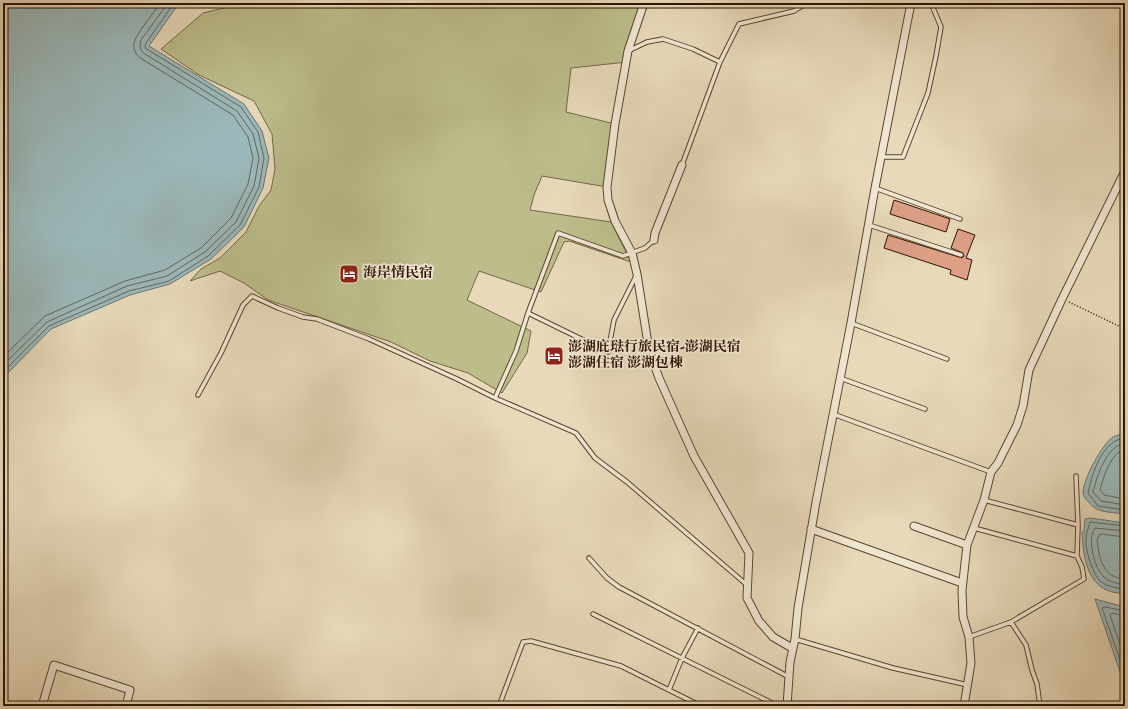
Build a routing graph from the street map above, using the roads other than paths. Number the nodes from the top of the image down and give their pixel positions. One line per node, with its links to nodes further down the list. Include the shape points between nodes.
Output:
1 (644, 3): 5 (street)
2 (807, 3): 6 (lane, via 794,11 739,24)
3 (911, 3): 7 (street)
4 (931, 3): 7 (lane, via 941,27 928,93 903,157)
5 (628, 51): 6 (lane, via 647,42 663,39); 14 (street, via 607,187 608,200 615,221)
6 (720, 62): 8 (lane)
7 (882, 157): 10 (street)
8 (682, 165): 13 (street)
9 (1125, 171): 25 (street, via 1030,370 1017,424)
10 (875, 188): 11 (lane); 12 (street)
11 (960, 218)
12 (869, 225): 15 (lane); 18 (street)
13 (654, 240): 14 (lane, via 644,248)
14 (632, 252): 16 (street); 17 (lane, via 624,256 558,233)
15 (961, 255)
16 (637, 274): 17 (lane, via 614,320 608,352); 36 (street, via 649,350 694,456 749,553)
17 (528, 313): 22 (lane, via 516,351)
18 (851, 323): 19 (lane); 20 (street)
19 (947, 359)
20 (840, 378): 23 (lane); 24 (street)
21 (198, 395): 22 (lane, via 243,305 252,296 369,339)
22 (495, 398): 36 (lane, via 576,433 594,458 627,482)
23 (925, 409)
24 (833, 414): 25 (lane); 31 (street)
25 (991, 472): 27 (street)
26 (1076, 476): 29 (lane)
27 (984, 500): 29 (lane); 30 (street)
28 (914, 526): 32 (street)
29 (1078, 526): 33 (lane)
30 (974, 528): 32 (street); 33 (lane)
31 (811, 530): 35 (street); 41 (street)
32 (967, 545): 35 (street)
33 (1077, 556): 38 (lane, via 1084,579)
34 (589, 558): 39 (lane, via 619,587)
35 (962, 583): 40 (street, via 963,617)
36 (747, 585): 42 (street, via 747,598 759,621 773,637)
37 (593, 614): 43 (lane)
38 (1011, 622): 40 (lane); 54 (lane, via 1026,645)
39 (698, 628): 43 (lane); 44 (lane)
40 (969, 637): 45 (street, via 972,663)
41 (795, 640): 42 (street); 45 (lane, via 892,668)
42 (792, 648): 44 (street)
43 (682, 658): 46 (lane); 51 (lane)
44 (789, 676): 52 (street)
45 (968, 685): 53 (street)
46 (669, 690): 49 (lane, via 621,666 531,641 523,642); 50 (lane)
47 (42, 706): 48 (street, via 54,665 130,690)
48 (126, 706)
49 (499, 706)
50 (702, 706)
51 (778, 706)
52 (787, 706)
53 (964, 706)
54 (1040, 706)

